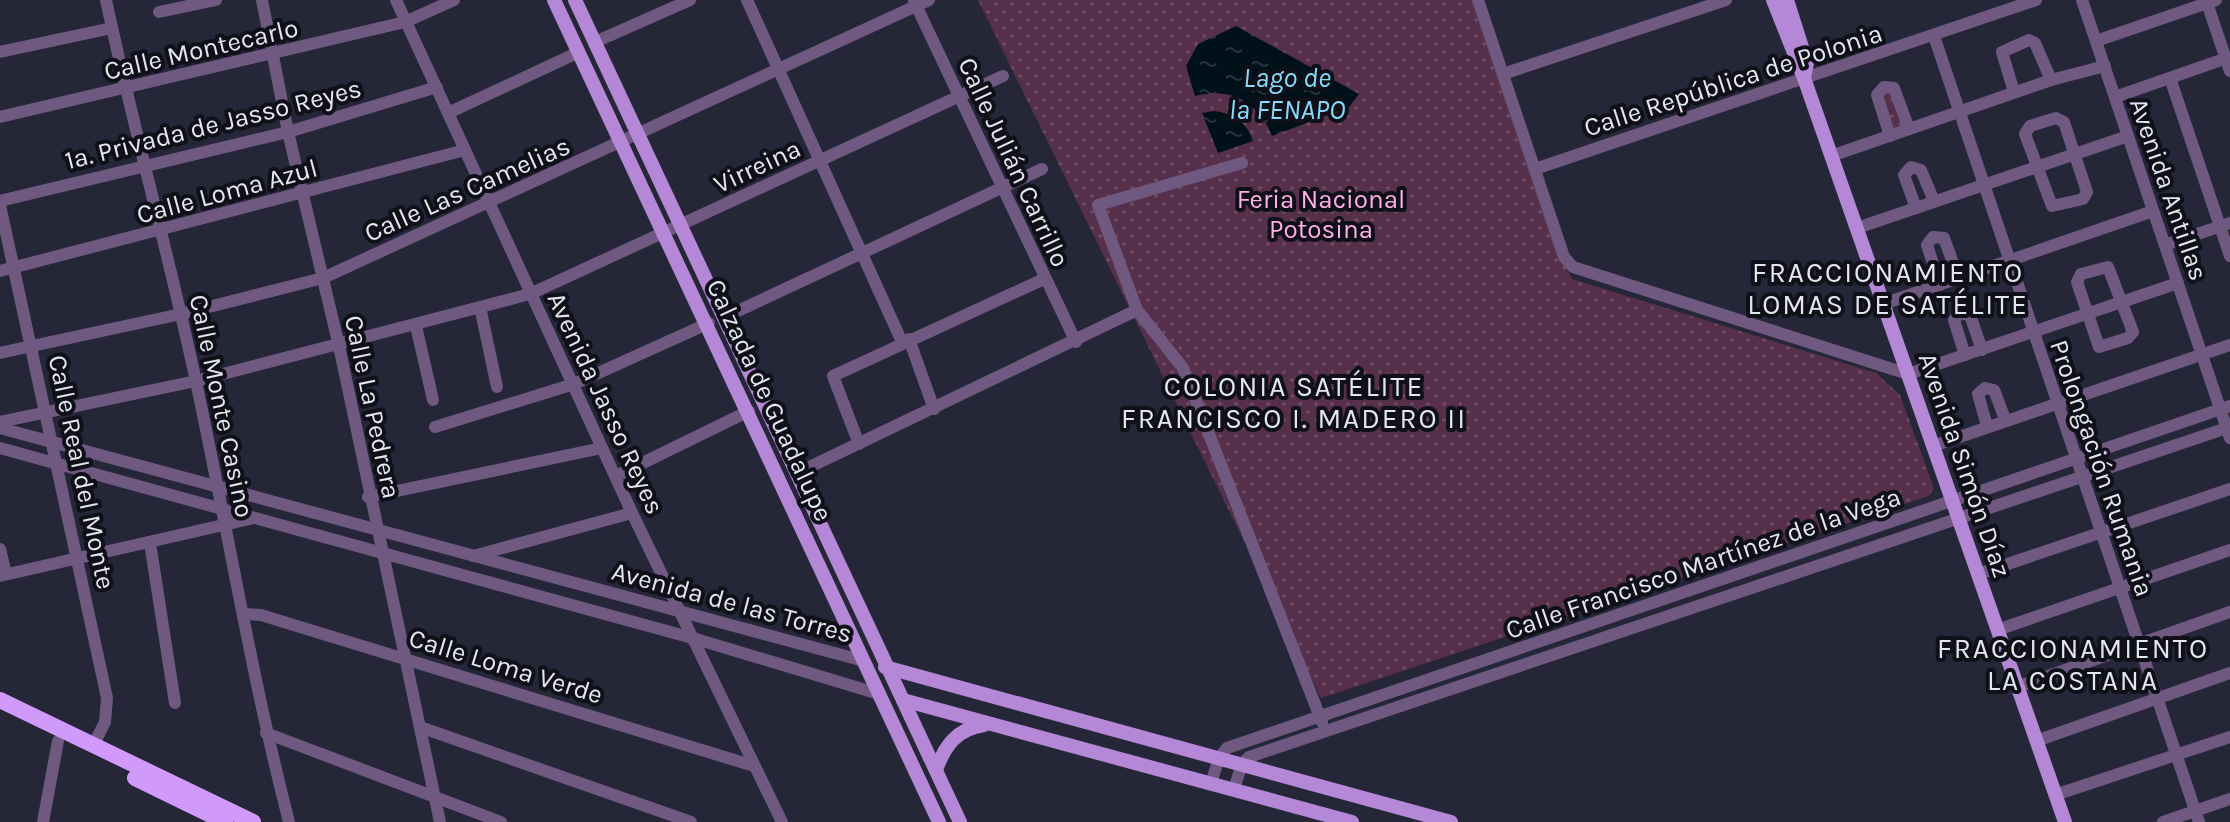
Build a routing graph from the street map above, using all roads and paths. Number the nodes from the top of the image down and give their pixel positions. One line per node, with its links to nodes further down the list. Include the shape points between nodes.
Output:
1 (106, 0): 21 (street, Calle Monte Casino)
2 (216, 0): 19 (street)
3 (262, 0): 27 (street, Calle La Pedrera)
4 (396, 0): 20 (street, Avenida Jasso Reyes)
5 (454, 0): 20 (street, Calle Montecarlo)
6 (554, 0): 26 (main road, Calzada de Guadalupe)
7 (575, 0): 24 (main road, Calzada de Guadalupe)
8 (690, 0): 24 (street)
9 (747, 0): 30 (street)
10 (929, 0): 18 (street, Calle Las Camelias)
11 (1478, 0): 31 (street)
12 (1726, 0): 31 (street)
13 (1773, 0): 33 (main road, Avenida Simón Díaz)
14 (1787, 0): 33 (main road, Avenida Simón Díaz, via 1807,63)
15 (2036, 0): 22 (street, Calle República de Polonia)
16 (2082, 0): 23 (street, Avenida Antillas)
17 (2209, 1): 23 (street); 28 (street)
18 (915, 3): 30 (street, Calle Las Camelias); 39 (street, Calle Julián Carrillo)
19 (159, 12)
20 (405, 22): 27 (street, Calle Montecarlo); 36 (street, Avenida Jasso Reyes)
21 (112, 28): 25 (street); 37 (street, Calle Monte Casino)
22 (1934, 36): 33 (street, Calle República de Polonia); 42 (street, Prolongación Rumania)
23 (2096, 41): 29 (street, Avenida Antillas)
24 (595, 42): 46 (main road, Calzada de Guadalupe)
25 (0, 52)
26 (579, 52): 41 (street); 49 (main road, Calzada de Guadalupe)
27 (276, 55): 37 (street, Calle Montecarlo); 45 (street, Calle La Pedrera)
28 (2229, 62): 34 (street)
29 (2105, 66): 35 (street); 40 (street, Avenida Antillas)
30 (779, 70): 46 (street, Calle Las Camelias); 53 (street)
31 (1503, 74): 58 (street)
32 (1003, 76): 39 (street, Virreina)
33 (1804, 78): 52 (main road, Avenida Simón Díaz); 58 (street, Calle República de Polonia)
34 (2170, 78): 40 (street); 67 (street)
35 (2051, 80): 38 (street); 38 (street, via 2029,40 2002,52)
36 (437, 87): 41 (street, Avenida Jasso Reyes); 45 (street, 1a. Privada de Jasso Reyes)
37 (124, 90): 43 (street, Calle Montecarlo); 55 (street, Calle Monte Casino)
38 (2014, 92): 42 (street)
39 (960, 96): 53 (street, Virreina); 60 (street, Calle Julián Carrillo)
40 (2115, 97): 48 (street, Avenida Antillas)
41 (448, 113): 50 (street, Avenida Jasso Reyes)
42 (1958, 113): 44 (street); 59 (street, Prolongación Rumania)
43 (0, 117)
44 (1909, 129): 47 (street); 47 (street, via 1894,88 1884,87 1877,95)
45 (288, 132): 55 (street, 1a. Privada de Jasso Reyes); 61 (street, Calle La Pedrera)
46 (638, 136): 49 (street, Calle Las Camelias); 68 (main road, Calzada de Guadalupe)
47 (1890, 136): 52 (street)
48 (2128, 136): 51 (street); 66 (street, Avenida Antillas)
49 (623, 143): 63 (street, Calle Las Camelias); 71 (main road, Calzada de Guadalupe)
50 (465, 150): 61 (street, Calle Loma Azul); 63 (street, Avenida Jasso Reyes)
51 (2074, 153): 56 (street); 56 (street, via 2061,118 2030,126 2025,134); 56 (street, via 2087,192 2083,199 2052,206)
52 (1831, 156): 69 (main road, Avenida Simón Díaz)
53 (820, 161): 68 (street, Virreina); 73 (street)
54 (1242, 163): 87 (street, via 1098,205)
55 (143, 165): 64 (street, 1a. Privada de Jasso Reyes); 70 (street, Calle Monte Casino)
56 (2037, 166): 59 (street)
57 (1042, 169): 60 (street)
58 (1535, 169): 103 (street, via 1564,257 1573,267)
59 (1983, 184): 62 (street); 75 (street, Prolongación Rumania)
60 (1004, 187): 73 (street); 80 (street, Calle Julián Carrillo)
61 (302, 194): 70 (street, Calle Loma Azul); 79 (street, Calle La Pedrera)
62 (1934, 201): 65 (street); 65 (street, via 1921,170 1911,167 1904,175)
63 (488, 202): 79 (street, Calle Las Camelias); 83 (street, Avenida Jasso Reyes)
64 (0, 203): 76 (street, Calle Real del Monte)
65 (1916, 208): 69 (street)
66 (2153, 211): 72 (street, Avenida Antillas); 75 (street)
67 (2225, 224): 72 (street); 74 (street)
68 (679, 226): 71 (street, Virreina); 90 (main road, Calzada de Guadalupe)
69 (1857, 228): 85 (main road, Avenida Simón Díaz)
70 (160, 232): 76 (street, Calle Loma Azul); 88 (street, Calle Monte Casino)
71 (664, 234): 83 (street, Virreina); 91 (main road, Calzada de Guadalupe)
72 (2165, 245): 81 (street, Avenida Antillas)
73 (863, 254): 90 (street); 94 (street)
74 (2230, 256)
75 (2008, 259): 78 (street); 93 (street, Prolongación Rumania)
76 (14, 268): 77 (street, Calle Loma Azul); 97 (street, Calle Real del Monte)
77 (0, 271)
78 (1958, 277): 82 (street); 82 (street, via 1944,238 1933,237 1927,245)
79 (323, 278): 88 (street, Calle Las Camelias); 98 (street, Calle La Pedrera)
80 (1044, 279): 94 (street); 95 (street, Calle Julián Carrillo)
81 (2178, 283): 84 (street); 102 (street, Avenida Antillas)
82 (1940, 285): 85 (street)
83 (530, 294): 86 (street, Virreina); 105 (street, Avenida Jasso Reyes)
84 (2123, 302): 89 (street); 89 (street, via 2132,336 2105,347 2096,345); 89 (street, via 2108,267 2081,274 2077,282)
85 (1883, 304): 103 (main road, Avenida Simón Díaz)
86 (480, 307): 92 (street, Virreina); 106 (street)
87 (1137, 310): 95 (street); 169 (street, via 1183,368)
88 (181, 314): 97 (street, Calle Las Camelias); 104 (street, Calle Monte Casino)
89 (2085, 315): 93 (street)
90 (725, 317): 126 (main road, Calzada de Guadalupe)
91 (709, 323): 105 (street); 111 (main road, Calzada de Guadalupe)
92 (416, 326): 98 (street, Virreina); 107 (street)
93 (2034, 334): 99 (street); 108 (street, Prolongación Rumania)
94 (906, 340): 110 (street); 120 (street, via 833,376)
95 (1076, 342): 110 (street)
96 (2230, 345): 102 (street)
97 (33, 346): 100 (street, Calle Las Camelias); 112 (street, Calle Real del Monte)
98 (339, 346): 104 (street, Virreina); 131 (street, Calle La Pedrera)
99 (1982, 350): 101 (street); 101 (street, via 1970,315 1960,313 1954,320)
100 (0, 353)
101 (1965, 355): 103 (street)
102 (2202, 355): 108 (street); 109 (street, Avenida Antillas)
103 (1908, 374): 121 (main road, Avenida Simón Díaz)
104 (196, 381): 112 (street, Virreina); 129 (street, Calle Monte Casino)
105 (574, 384): 116 (street); 123 (street, Avenida Jasso Reyes)
106 (497, 387)
107 (433, 400)
108 (2056, 402): 113 (street); 124 (street, Prolongación Rumania)
109 (2225, 407): 118 (street, Avenida Antillas); 124 (street, Calle Francisco Martínez de la Vega)
110 (934, 409): 120 (street)
111 (749, 411): 127 (street); 150 (main road, Calzada de Guadalupe)
112 (44, 412): 114 (street, Virreina); 119 (street, Calle Real del Monte)
113 (2005, 419): 115 (street); 115 (street, via 1994,390 1985,388 1978,394)
114 (0, 422)
115 (1987, 426): 121 (street)
116 (435, 427)
117 (0, 428): 119 (street, Avenida de las Torres)
118 (2229, 431): 128 (street, Calle Francisco Martínez de la Vega)
119 (52, 443): 125 (street, Calle Real del Monte); 129 (street, Avenida de las Torres)
120 (859, 444): 126 (street)
121 (1933, 446): 132 (main road, Avenida Simón Díaz)
122 (0, 448): 125 (street, Avenida de las Torres)
123 (602, 448): 127 (street, Avenida Jasso Reyes); 131 (street)
124 (2076, 460): 128 (street, Prolongación Rumania); 132 (street, Calle Francisco Martínez de la Vega)
125 (57, 463): 133 (street, Avenida de las Torres); 145 (street, Calle Real del Monte)
126 (797, 473): 148 (main road, Calzada de Guadalupe)
127 (616, 476): 134 (street, Avenida Jasso Reyes)
128 (2081, 476): 135 (street, Calle Francisco Martínez de la Vega); 139 (street, Prolongación Rumania)
129 (217, 488): 133 (street, Calle Monte Casino); 138 (street, Avenida de las Torres)
130 (2230, 489): 139 (street)
131 (368, 497): 138 (street, Calle La Pedrera)
132 (1952, 501): 135 (main road, Avenida Simón Díaz); 169 (street, Calle Francisco Martínez de la Vega)
133 (220, 507): 136 (street, Avenida de las Torres); 137 (street, Calle Monte Casino)
134 (632, 513): 144 (street); 153 (street, Avenida Jasso Reyes)
135 (1958, 517): 146 (main road, Avenida Simón Díaz); 172 (street, Calle Francisco Martínez de la Vega)
136 (258, 518): 137 (street); 143 (street, Avenida de las Torres)
137 (225, 526): 140 (street); 152 (street, Calle Monte Casino)
138 (376, 531): 143 (street, Calle La Pedrera); 144 (street, Avenida de las Torres)
139 (2100, 532): 146 (street); 149 (street, Prolongación Rumania)
140 (150, 543): 145 (street); 166 (street)
141 (0, 549): 147 (street)
142 (2230, 550): 149 (street)
143 (380, 551): 155 (street, Avenida de las Torres); 157 (street, Calle La Pedrera)
144 (470, 557): 153 (street, Avenida de las Torres)
145 (78, 558): 147 (street); 178 (street, Calle Real del Monte, via 107,698 105,722)
146 (1978, 574): 154 (main road, Avenida Simón Díaz)
147 (3, 575)
148 (850, 587): 150 (main road); 159 (main road, Calzada de Guadalupe)
149 (2119, 588): 154 (street); 156 (street, Prolongación Rumania)
150 (834, 594): 158 (main road, Calzada de Guadalupe)
151 (2230, 612): 156 (street)
152 (244, 614): 157 (street, Calle Loma Verde); 173 (street, Calle Monte Casino)
153 (684, 615): 155 (street, Avenida Jasso Reyes); 158 (street, Avenida de las Torres)
154 (1997, 630): 161 (main road, Avenida Simón Díaz)
155 (696, 639): 162 (street, Avenida de las Torres); 182 (street, Avenida Jasso Reyes)
156 (2138, 644): 161 (street); 163 (street, Prolongación Rumania)
157 (404, 657): 171 (street, Calle La Pedrera); 182 (street, Calle Loma Verde)
158 (864, 661): 159 (main road, Avenida de las Torres); 162 (main road, Calzada de Guadalupe)
159 (888, 667): 165 (main road, Calzada de Guadalupe); 167 (main road, Avenida de las Torres)
160 (2230, 673): 163 (street)
161 (2017, 687): 177 (main road, Avenida Simón Díaz)
162 (879, 694): 165 (main road, Avenida de las Torres); 200 (main road, Calzada de Guadalupe)
163 (2157, 698): 177 (street); 179 (street, Prolongación Rumania)
164 (0, 700): 178 (highway)
165 (906, 701): 170 (main road, Avenida de las Torres); 183 (main road, Calzada de Guadalupe)
166 (175, 703)
167 (1035, 708): 174 (main road); 180 (main road, Avenida de las Torres)
168 (0, 713): 176 (highway)
169 (1320, 717): 172 (street); 180 (street, Calle Francisco Martínez de la Vega, via 1227,748)
170 (991, 724): 174 (main road, Avenida de las Torres); 183 (main road, via 968,727 945,746)
171 (420, 727): 188 (street, Calle La Pedrera); 198 (street)
172 (1325, 731): 181 (street, Calle Francisco Martínez de la Vega)
173 (266, 733): 188 (street); 195 (street, Calle Monte Casino)
174 (1026, 734): 184 (main road, Avenida de las Torres)
175 (2230, 737): 179 (street)
176 (58, 741): 191 (highway); 193 (street)
177 (2036, 741): 187 (main road, Avenida Simón Díaz)
178 (93, 746): 194 (highway)
179 (2176, 755): 187 (street); 190 (street, Prolongación Rumania)
180 (1219, 758): 181 (main road, Avenida de las Torres); 184 (street)
181 (1242, 764): 185 (street); 186 (main road, Avenida de las Torres)
182 (754, 766): 199 (street, Avenida Jasso Reyes)
183 (936, 770): 201 (main road, Calzada de Guadalupe)
184 (1211, 783): 185 (main road, Avenida de las Torres)
185 (1234, 789): 192 (main road, Avenida de las Torres)
186 (1350, 794): 192 (main road); 202 (main road, Avenida de las Torres)
187 (2055, 795): 203 (main road, Avenida Simón Díaz)
188 (434, 797): 196 (street, Calle La Pedrera); 197 (street)
189 (2230, 799): 190 (street)
190 (2197, 816): 204 (street)
191 (220, 821)
192 (1347, 821)
193 (43, 822)
194 (253, 822)
195 (289, 822)
196 (440, 822)
197 (501, 822)
198 (691, 822)
199 (782, 822)
200 (939, 822)
201 (960, 822)
202 (1451, 822)
203 (2065, 822)
204 (2163, 822)

